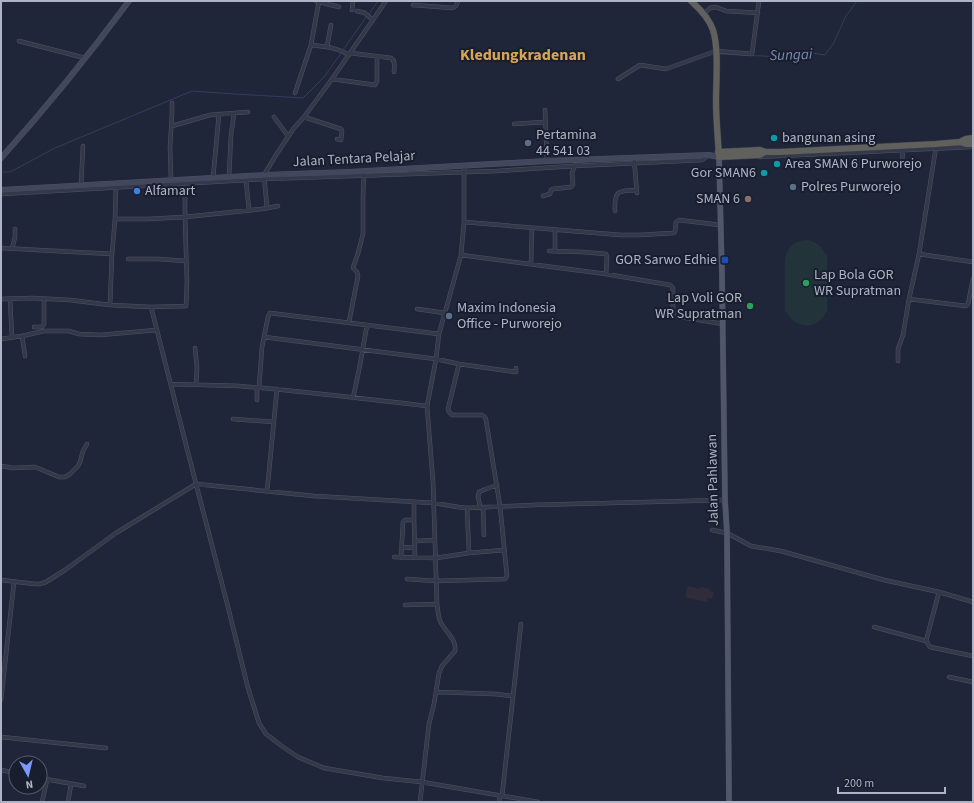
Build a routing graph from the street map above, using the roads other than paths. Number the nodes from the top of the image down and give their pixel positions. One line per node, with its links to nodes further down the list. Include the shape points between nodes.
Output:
1 (129, 1): 24 (main road)
2 (318, 1): 11 (street); 19 (street)
3 (353, 1): 12 (street)
4 (386, 1): 16 (street)
5 (436, 1): 10 (street)
6 (458, 1): 10 (street, via 453,8)
7 (691, 1): 15 (highway)
8 (759, 1): 14 (street)
9 (413, 5): 10 (street)
10 (436, 6)
11 (339, 7)
12 (352, 10)
13 (357, 11): 16 (street, via 366,13)
14 (758, 13): 15 (street, via 726,11 716,7 710,8); 21 (street, via 752,54)
15 (704, 14): 21 (highway, via 713,31)
16 (371, 19): 22 (street)
17 (331, 24): 20 (street)
18 (19, 41): 24 (street)
19 (311, 45): 20 (street); 28 (street)
20 (327, 47): 22 (street)
21 (716, 51): 26 (street, via 669,69 640,65); 48 (highway)
22 (349, 54): 23 (street); 27 (street)
23 (377, 57): 25 (street, via 393,59); 27 (street, via 375,85)
24 (85, 58): 50 (main road)
25 (394, 72)
26 (618, 79)
27 (332, 80): 35 (street)
28 (295, 93)
29 (172, 103): 38 (street)
30 (545, 110): 36 (street)
31 (248, 112): 33 (street)
32 (219, 114): 33 (street); 38 (street); 61 (street)
33 (234, 114): 59 (street)
34 (274, 117): 39 (street)
35 (304, 117): 39 (street); 41 (street, via 341,129 341,140)
36 (545, 122): 37 (street); 52 (street)
37 (514, 124)
38 (172, 126): 62 (street)
39 (288, 136): 60 (street)
40 (973, 138): 42 (highway)
41 (337, 140)
42 (960, 142): 43 (highway); 45 (highway)
43 (973, 145): 45 (street)
44 (83, 146): 65 (street)
45 (936, 146): 46 (highway); 86 (street)
46 (903, 148): 47 (highway); 49 (street, via 744,158); 54 (street)
47 (765, 152): 48 (highway, via 760,150); 49 (highway, via 760,155)
48 (719, 154): 49 (highway); 53 (main road, Jalan Tentara Pelajar); 77 (main road, Jalan Pahlawan)
49 (740, 156)
50 (1, 158)
51 (577, 160): 52 (main road, Jalan Tentara Pelajar); 53 (main road, Jalan Tentara Pelajar); 56 (street)
52 (547, 161): 55 (main road, Jalan Tentara Pelajar)
53 (634, 161): 56 (street); 73 (street, via 636,192 618,193 614,200)
54 (902, 162)
55 (464, 166): 57 (street); 58 (main road, Jalan Tentara Pelajar)
56 (574, 166): 57 (street); 69 (street, via 571,187 553,189 550,194)
57 (464, 172): 58 (street); 76 (street)
58 (364, 174): 60 (main road, Jalan Tentara Pelajar); 102 (street, via 363,234 353,268 358,276)
59 (229, 177): 60 (main road, Jalan Tentara Pelajar); 61 (main road, Jalan Tentara Pelajar)
60 (264, 177): 63 (street); 71 (street)
61 (213, 178): 64 (main road, Jalan Tentara Pelajar)
62 (171, 180): 64 (main road, Jalan Tentara Pelajar); 66 (main road, Jalan Tentara Pelajar)
63 (246, 181): 64 (street); 72 (street)
64 (185, 182): 66 (street); 74 (street)
65 (81, 186): 66 (main road, Jalan Tentara Pelajar); 67 (main road, Jalan Tentara Pelajar)
66 (116, 186): 68 (street); 75 (street)
67 (1, 190)
68 (1, 194)
69 (543, 196)
70 (278, 206): 71 (street)
71 (267, 208): 72 (street)
72 (249, 210): 74 (street)
73 (614, 211)
74 (184, 217): 75 (street); 89 (street)
75 (115, 219): 85 (street)
76 (464, 222): 78 (street); 87 (street)
77 (720, 224): 80 (street, via 679,220 676,222 674,233 639,235); 103 (main road, Jalan Pahlawan)
78 (532, 228): 80 (street); 91 (street)
79 (15, 229): 82 (street)
80 (555, 230): 84 (street)
81 (1, 248): 82 (street)
82 (12, 249): 85 (street)
83 (549, 251): 84 (street)
84 (555, 251): 92 (street, via 606,254)
85 (112, 254): 98 (street)
86 (919, 254): 90 (street); 94 (street)
87 (461, 255): 91 (street); 101 (street)
88 (128, 259): 89 (street)
89 (186, 261): 99 (street, via 186,306)
90 (973, 262)
91 (531, 264): 92 (street)
92 (606, 274): 103 (street, via 670,285 673,288 675,316)
93 (973, 279): 94 (street, via 966,306)
94 (909, 298): 116 (street, via 898,349)
95 (1, 299): 96 (street)
96 (10, 299): 97 (street); 110 (street)
97 (44, 299): 98 (street); 105 (street, via 44,324 42,327)
98 (110, 305): 99 (street)
99 (151, 307): 106 (street)
100 (417, 309): 101 (street)
101 (445, 313): 107 (street)
102 (349, 322): 104 (street); 109 (street, via 270,313)
103 (722, 324): 133 (main road, Jalan Pahlawan)
104 (367, 325): 107 (street); 113 (street)
105 (34, 327)
106 (157, 330): 108 (street, via 100,335 44,331); 119 (street)
107 (439, 334): 115 (street)
108 (22, 336): 110 (street); 114 (street)
109 (264, 336): 113 (street); 121 (street)
110 (12, 337): 111 (street)
111 (1, 339)
112 (195, 348): 120 (street)
113 (363, 349): 115 (street); 123 (street)
114 (25, 356)
115 (436, 359): 117 (street); 125 (street)
116 (898, 361)
117 (459, 364): 118 (street, via 517,372); 131 (street, via 448,409 452,415 485,417)
118 (516, 368)
119 (171, 384): 120 (street); 130 (street)
120 (196, 385): 121 (street)
121 (258, 388): 122 (street); 124 (street)
122 (277, 390): 123 (street); 127 (street)
123 (353, 398): 125 (street)
124 (256, 400)
125 (427, 406): 135 (street)
126 (233, 419): 127 (street)
127 (274, 422): 132 (street)
128 (87, 444): 129 (street, via 78,466 65,477 35,467)
129 (1, 466)
130 (196, 484): 132 (street); 156 (street, via 116,533 46,582); 175 (street, via 258,723 266,734 298,757 324,768)
131 (497, 485): 136 (street); 137 (street, via 479,492)
132 (267, 492): 134 (street)
133 (725, 500): 136 (street); 141 (main road, Jalan Pahlawan)
134 (414, 502): 135 (street); 139 (street)
135 (434, 502): 138 (street); 144 (street)
136 (500, 506): 137 (street); 147 (street)
137 (481, 507): 138 (street); 142 (street)
138 (467, 508): 148 (street)
139 (414, 520): 143 (street); 145 (street, via 403,521)
140 (712, 530): 141 (street)
141 (726, 533): 157 (street, via 751,546 781,551 884,580); 184 (main road, Jalan Pahlawan)
142 (484, 535)
143 (415, 540): 144 (street); 146 (street)
144 (435, 540): 152 (street)
145 (402, 548): 146 (street); 150 (street)
146 (415, 548): 151 (street)
147 (504, 550): 148 (street); 155 (street, via 507,576 505,579)
148 (469, 552): 152 (street)
149 (394, 557): 150 (street)
150 (401, 558): 151 (street)
151 (415, 558): 152 (street)
152 (436, 558): 155 (street)
153 (407, 579): 155 (street)
154 (1, 580): 156 (street)
155 (436, 581): 159 (street)
156 (14, 582): 165 (street)
157 (939, 592): 158 (street); 163 (street)
158 (973, 602)
159 (437, 604): 160 (street); 169 (street, via 438,616 456,649 442,666)
160 (405, 605)
161 (521, 624): 170 (street)
162 (874, 627): 163 (street)
163 (926, 641): 164 (street, via 930,647)
164 (973, 656)
165 (3, 666): 167 (street)
166 (948, 677): 168 (street)
167 (2, 679): 171 (street)
168 (973, 682)
169 (436, 692): 170 (street); 175 (street)
170 (513, 696): 178 (street)
171 (1, 700)
172 (1, 736): 173 (street)
173 (106, 748)
174 (48, 780): 176 (street)
175 (422, 782): 178 (street); 181 (street)
176 (71, 784): 177 (street); 180 (street)
177 (84, 786)
178 (501, 795): 179 (street); 182 (street)
179 (513, 800): 183 (street)
180 (68, 802)
181 (420, 802)
182 (499, 802)
183 (538, 802)
184 (729, 802)

